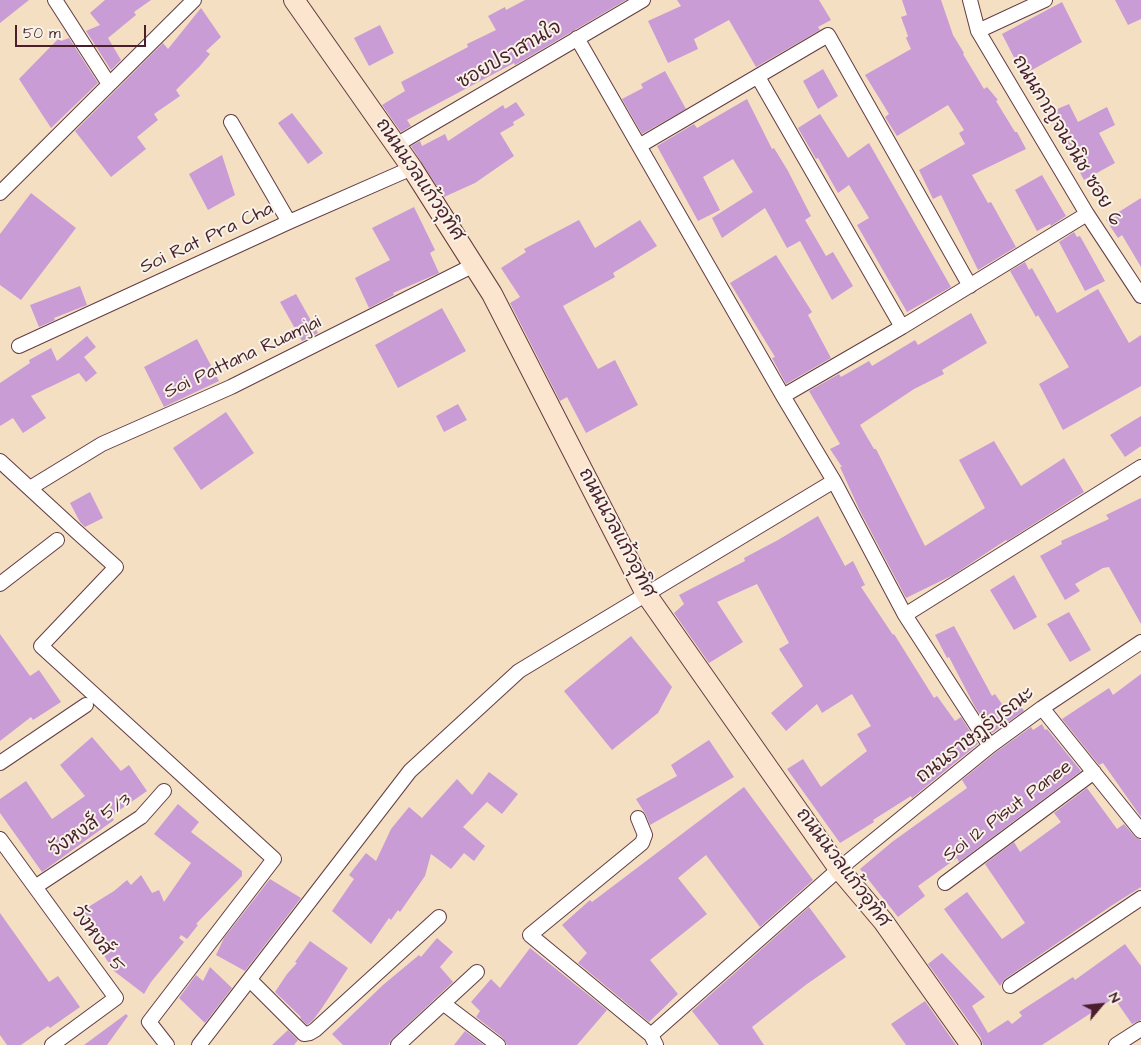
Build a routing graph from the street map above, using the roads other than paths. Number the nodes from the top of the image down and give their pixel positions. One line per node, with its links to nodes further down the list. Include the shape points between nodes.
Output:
1 (55, 0): 10 (street)
2 (194, 0): 10 (street)
3 (294, 0): 12 (street, ถนนนวลแก้วอุทิศ)
4 (970, 0): 7 (street, ถนนกาญจนวนิช ซอย 6)
5 (1045, 0): 7 (street)
6 (640, 1): 8 (street, ซอยปราสานใจ)
7 (978, 30): 16 (street, ถนนกาญจนวนิช ซอย 6)
8 (577, 38): 12 (street, ซอยปราสานใจ); 13 (street)
9 (758, 77): 13 (street); 19 (street, via 828,35); 21 (street)
10 (109, 84): 15 (street)
11 (231, 122): 17 (street)
12 (396, 145): 14 (street, ถนนนวลแก้วอุทิศ)
13 (639, 146): 23 (street)
14 (412, 168): 17 (street, Soi Rat Pra Cha); 18 (street, ถนนนวลแก้วอุทิศ)
15 (0, 193)
16 (1087, 214): 19 (street); 20 (street, ถนนกาญจนวนิช ซอย 6)
17 (289, 222): 22 (street, Soi Rat Pra Cha)
18 (474, 265): 27 (street, Soi Pattana Ruamjai, via 231,387 102,444); 30 (street, ถนนนวลแก้วอุทิศ, via 492,294)
19 (970, 286): 21 (street)
20 (1141, 296)
21 (902, 327): 23 (street)
22 (19, 346)
23 (782, 396): 26 (street)
24 (0, 461): 27 (street)
25 (1141, 468): 31 (street)
26 (834, 481): 30 (street); 31 (street)
27 (30, 488): 54 (street, via 116,567 41,646 274,859 149,1022)
28 (57, 540): 29 (street)
29 (0, 584)
30 (646, 594): 42 (street, ถนนนวลแก้วอุทิศ); 48 (street, via 519,671 410,771)
31 (906, 615): 35 (street)
32 (1141, 642): 34 (street, ถนนราษฎร์บูรณะ)
33 (86, 705): 36 (street)
34 (1042, 708): 35 (street, ถนนราษฎร์บูรณะ); 37 (street)
35 (990, 746): 42 (street, ถนนราษฎร์บูรณะ)
36 (0, 763)
37 (1094, 772): 40 (street); 43 (street, Soi 12 Pisut Panee)
38 (164, 790): 44 (street, วังหงส์ 5/3, via 141,817)
39 (638, 818): 52 (street, via 645,835 642,843 530,935)
40 (1141, 831)
41 (0, 839): 44 (street, วังหงส์ 5)
42 (839, 869): 52 (street, ถนนราษฎร์บูรณะ); 58 (street, ถนนนวลแก้วอุทิศ, via 883,921)
43 (945, 883)
44 (35, 886): 53 (street, วังหงส์ 5, via 116,998)
45 (1141, 898): 49 (street)
46 (440, 917): 48 (street, via 310,1033 304,1034)
47 (478, 972): 50 (street)
48 (250, 980): 55 (street)
49 (1010, 986)
50 (444, 1004): 56 (street); 57 (street)
51 (1141, 1029): 59 (street)
52 (653, 1040)
53 (58, 1043)
54 (168, 1045)
55 (199, 1045)
56 (398, 1045)
57 (498, 1045)
58 (971, 1045)
59 (1116, 1045)

